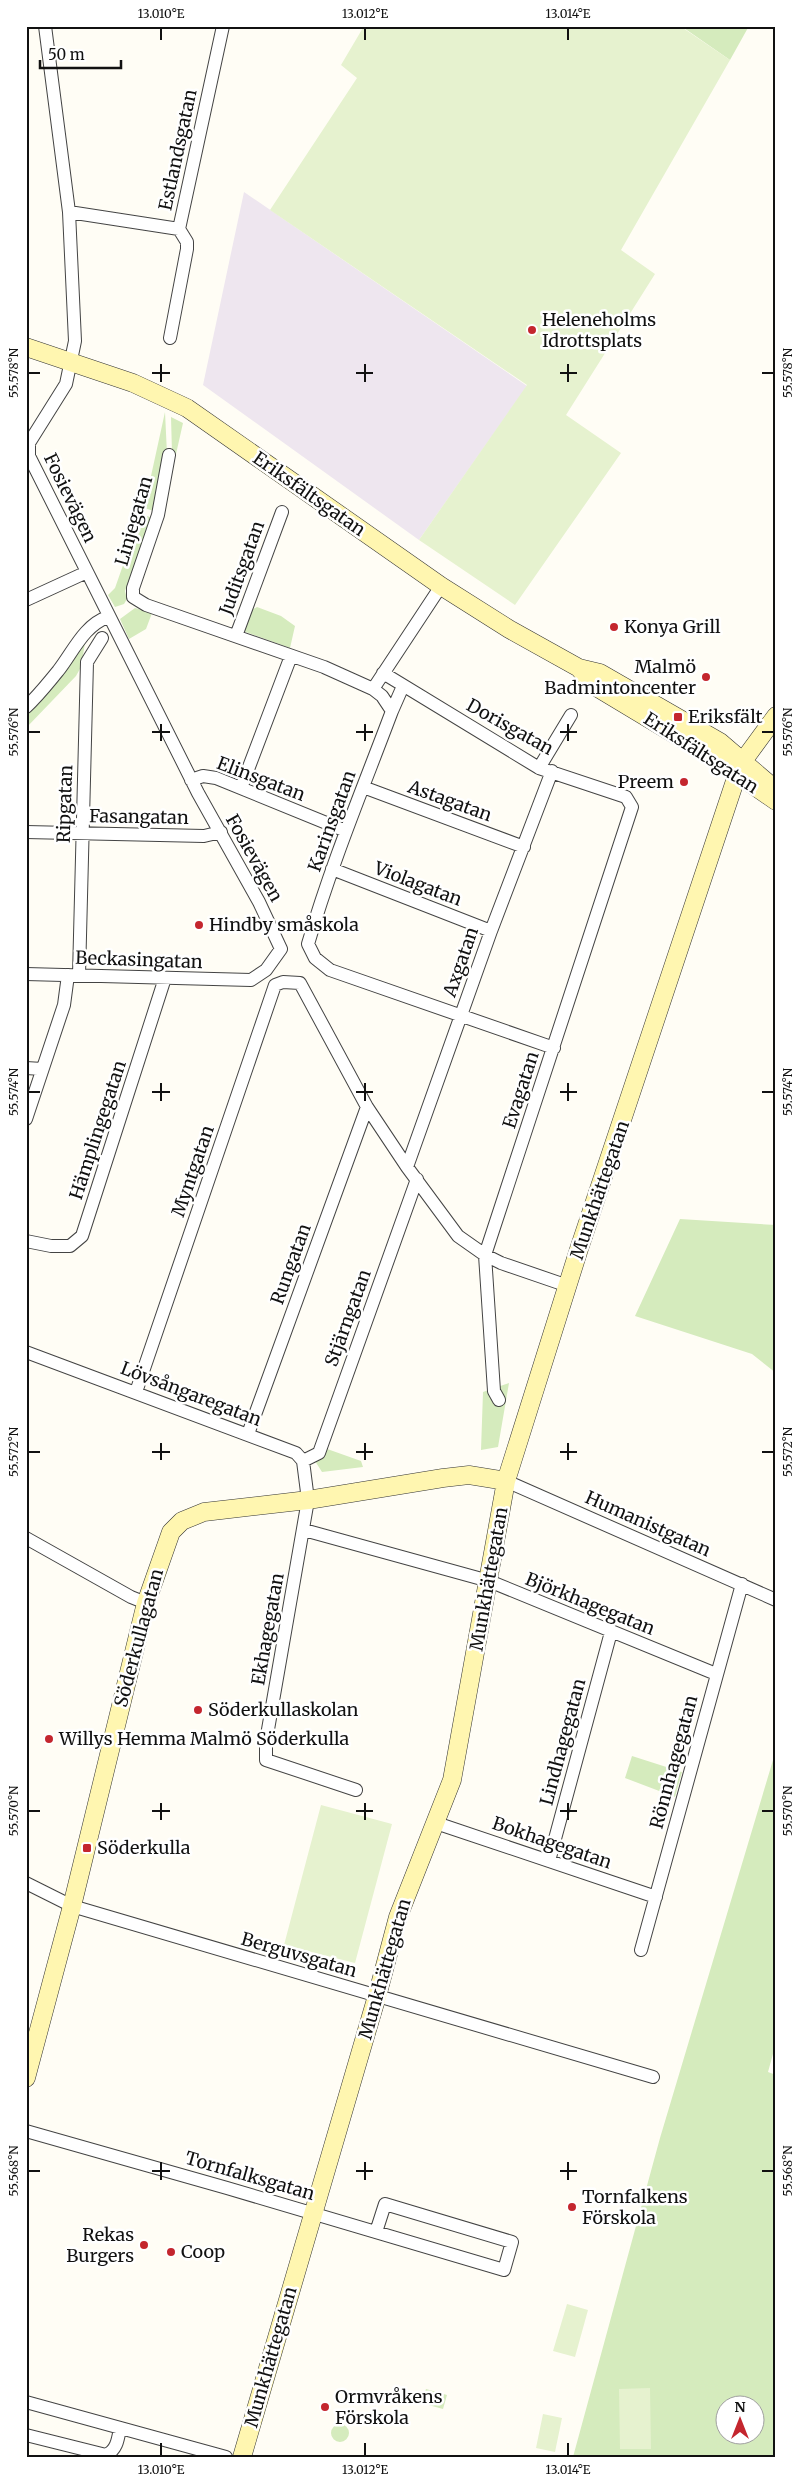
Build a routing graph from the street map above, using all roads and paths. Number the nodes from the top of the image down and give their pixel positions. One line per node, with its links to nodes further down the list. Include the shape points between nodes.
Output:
1 (45, 26): 3 (street, Fosievägen)
2 (223, 26): 4 (street, Estlandsgatan)
3 (69, 212): 4 (street); 7 (street, Fosievägen, via 75,341)
4 (179, 229): 5 (street, Estlandsgatan, via 187,242 187,249)
5 (170, 338)
6 (26, 347): 7 (street, Eriksfältsgatan)
7 (72, 362): 8 (street, Fosievägen, via 66,384); 12 (street, Eriksfältsgatan, via 133,383 187,408)
8 (28, 443): 11 (street, Fosievägen, via 29,456)
9 (169, 455): 15 (street, Linjegatan, via 158,515 133,588 133,597 146,605)
10 (282, 512): 15 (street, Juditsgatan)
11 (87, 572): 13 (street); 14 (street, Fosievägen)
12 (441, 586): 18 (street); 26 (street, Eriksfältsgatan, via 579,668 593,685 711,756)
13 (26, 600)
14 (108, 617): 21 (street, via 88,628 58,671); 28 (street, Fosievägen)
15 (236, 636): 17 (street)
16 (102, 638): 37 (street, Ripgatan, via 87,662)
17 (291, 656): 20 (street); 30 (street)
18 (383, 673): 19 (street, Dorisgatan); 20 (street)
19 (403, 686): 22 (street, Karinsgatan); 25 (street, Dorisgatan)
20 (373, 689): 22 (street)
21 (26, 707)
22 (392, 711): 29 (street, Karinsgatan)
23 (571, 715): 25 (street)
24 (776, 716): 26 (street, Munkhättegatan)
25 (538, 768): 27 (street, Dorisgatan)
26 (740, 768): 31 (street, Eriksfältsgatan); 33 (street, Eriksfältsgatan); 55 (street, Munkhättegatan)
27 (552, 771): 32 (street, Dorisgatan); 38 (street, Axgatan)
28 (191, 780): 30 (street, Elinsgatan, via 203,776 216,778); 36 (street, Fosievägen)
29 (363, 787): 34 (street, Karinsgatan); 38 (street, Astagatan)
30 (241, 788): 34 (street, Elinsgatan)
31 (776, 790)
32 (626, 797): 46 (street, Evagatan, via 632,806 630,815)
33 (776, 801)
34 (346, 831): 39 (street, Karinsgatan)
35 (26, 832): 37 (street, Fasangatan)
36 (221, 832): 37 (street, Fasangatan, via 204,836); 44 (street, Fosievägen, via 281,949 266,970)
37 (82, 834): 42 (street, Ripgatan)
38 (524, 847): 40 (street, Axgatan)
39 (332, 870): 40 (street, Violagatan); 45 (street, Karinsgatan, via 308,944 315,958 330,970)
40 (491, 931): 45 (street, Axgatan)
41 (26, 974): 42 (street, Beckasingatan)
42 (73, 975): 43 (street, Beckasingatan); 48 (street, Ripgatan)
43 (165, 978): 44 (street, Beckasingatan); 53 (street, Hämplingegatan, via 82,1236 70,1246)
44 (251, 980)
45 (461, 1016): 46 (street); 51 (street, Axgatan)
46 (554, 1048): 54 (street, Evagatan)
47 (26, 1068): 48 (street)
48 (42, 1069): 50 (street, Ripgatan)
49 (367, 1107): 51 (street); 57 (street, Myntgatan, via 300,983 275,985); 59 (street, Rungatan)
50 (26, 1119)
51 (407, 1167): 52 (street)
52 (417, 1180): 54 (street, via 458,1236); 60 (street, Stjärngatan, via 318,1453)
53 (26, 1241)
54 (485, 1255): 55 (street); 58 (street, Evagatan, via 494,1391)
55 (568, 1286): 61 (street, Munkhättegatan)
56 (26, 1352): 57 (street, Lövsångaregatan)
57 (136, 1392): 59 (street, Lövsångaregatan)
58 (499, 1400)
59 (248, 1434): 60 (street, Lövsångaregatan, via 296,1453)
60 (303, 1461): 62 (street)
61 (506, 1481): 62 (street, Söderkullagatan, via 469,1476 443,1478); 65 (street, Munkhättegatan); 66 (street, Humanistgatan)
62 (308, 1500): 63 (street, Ekhagegatan); 68 (street, Söderkullagatan, via 204,1512 182,1521 167,1537)
63 (304, 1530): 65 (street, Björkhagegatan); 71 (street, Ekhagegatan, via 266,1741 266,1760)
64 (26, 1538): 68 (street)
65 (489, 1581): 69 (street, Björkhagegatan); 72 (street, Munkhättegatan, via 458,1755)
66 (742, 1584): 67 (street, Humanistgatan); 70 (street, Rönnhagegatan)
67 (776, 1600)
68 (146, 1603): 76 (street, Söderkullagatan)
69 (611, 1632): 70 (street, Björkhagegatan); 73 (street, Lindhagegatan)
70 (716, 1674): 75 (street, Rönnhagegatan)
71 (356, 1790)
72 (436, 1823): 73 (street, Bokhagegatan); 78 (street, Munkhättegatan, via 398,1917)
73 (549, 1861): 75 (street, Bokhagegatan)
74 (26, 1883): 76 (street, Berguvsgatan)
75 (656, 1897): 77 (street, Rönnhagegatan)
76 (72, 1906): 78 (street, Berguvsgatan); 80 (street, Söderkullagatan)
77 (641, 1950)
78 (377, 1996): 79 (street, Berguvsgatan); 82 (street, Munkhättegatan)
79 (653, 2077)
80 (26, 2078)
81 (26, 2131): 82 (street, Tornfalksgatan)
82 (313, 2213): 83 (street, Tornfalksgatan); 88 (street, Munkhättegatan)
83 (376, 2232): 83 (street, Tornfalksgatan, via 385,2204 512,2242 504,2270)
84 (26, 2402): 85 (street)
85 (120, 2428): 86 (street, via 112,2452 106,2455); 87 (street)
86 (26, 2435)
87 (226, 2457)
88 (242, 2457)

